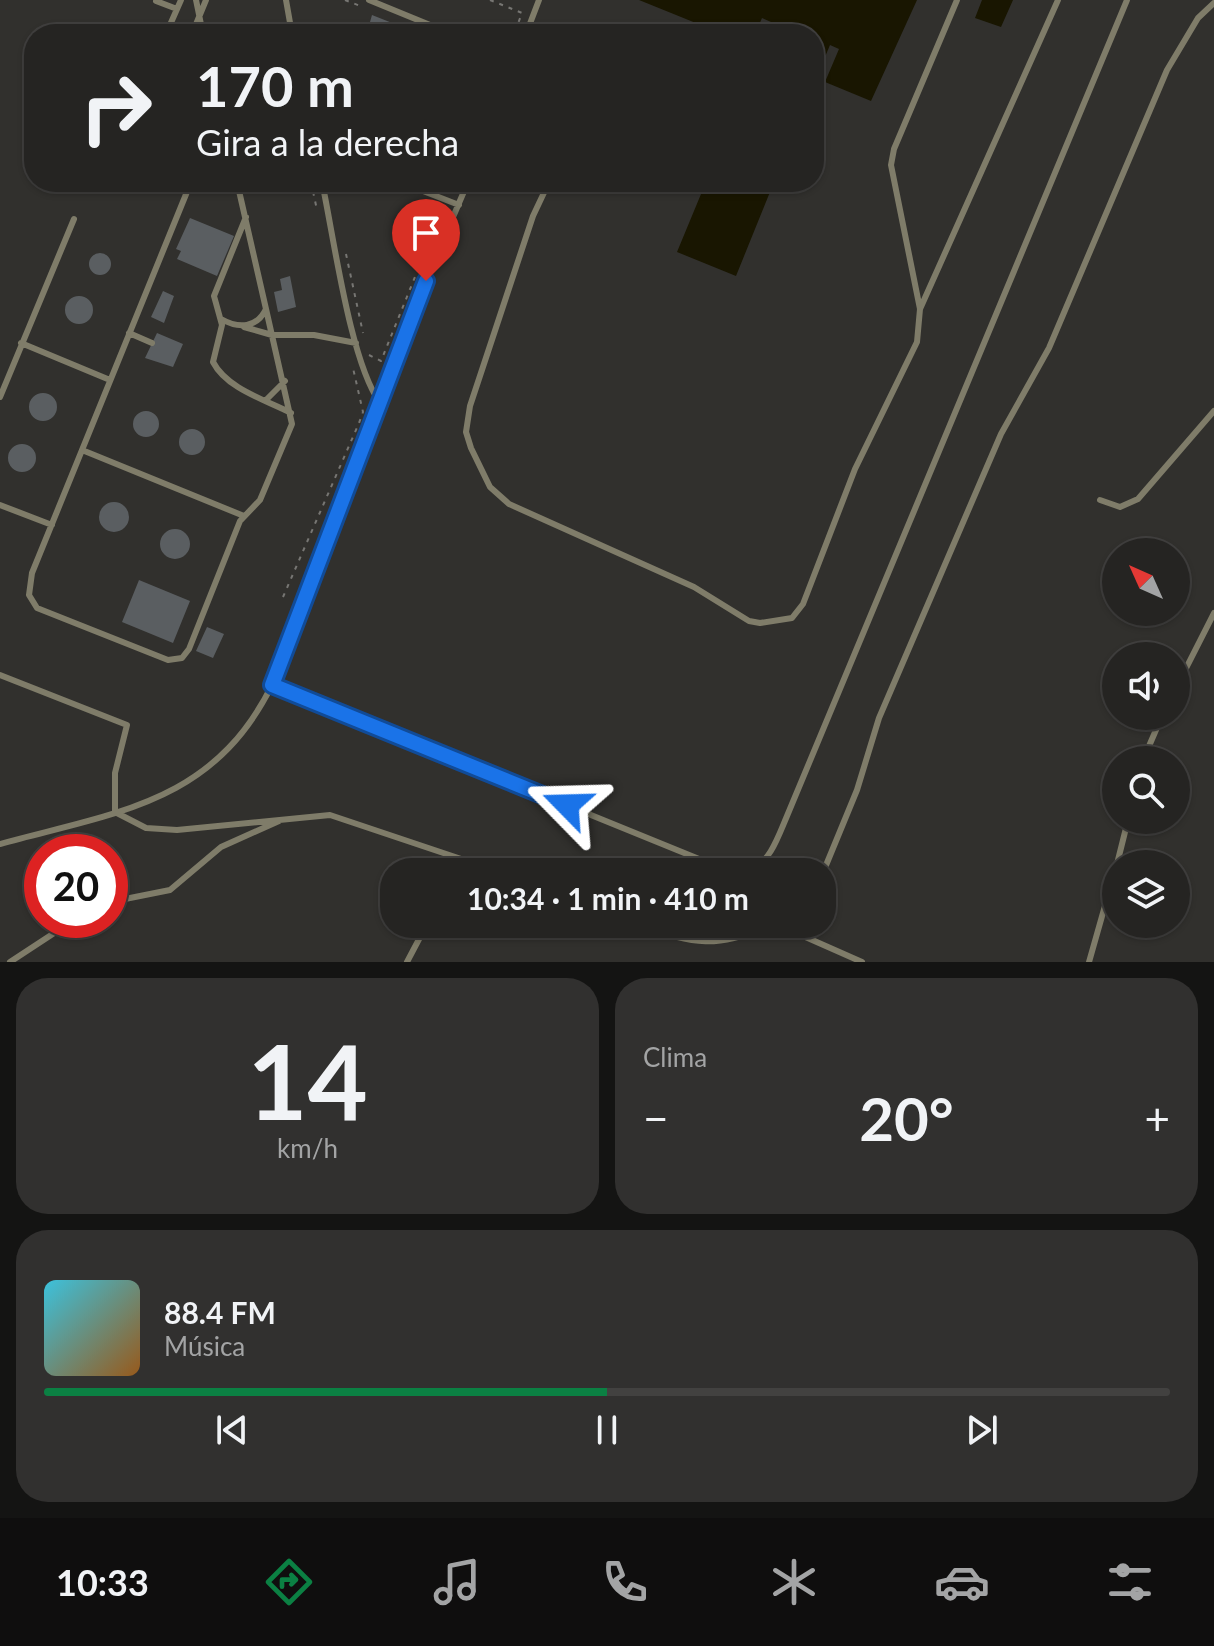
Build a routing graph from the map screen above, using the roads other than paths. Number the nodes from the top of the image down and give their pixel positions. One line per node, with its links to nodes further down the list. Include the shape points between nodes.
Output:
1 (181, 0): 12 (lane)
2 (196, 0): 13 (lane)
3 (206, 0): 13 (lane)
4 (286, 0): 17 (lane)
5 (369, 0): 18 (lane)
6 (539, 0): 19 (lane)
7 (957, 0): 30 (lane, via 891,165)
8 (1058, 0): 30 (lane)
9 (1127, 0): 59 (lane)
10 (156, 1): 12 (lane)
11 (1214, 3): 60 (lane, via 1198,18 1167,70 1049,348 1001,434 879,718)
12 (177, 9): 14 (lane)
13 (199, 16): 15 (lane); 16 (lane)
14 (170, 24)
15 (196, 24)
16 (201, 24)
17 (290, 24)
18 (428, 24)
19 (530, 24)
20 (187, 192): 33 (lane)
21 (240, 192): 27 (lane)
22 (324, 192): 37 (lane)
23 (426, 192): 26 (lane)
24 (464, 192): 26 (lane)
25 (544, 192): 30 (lane, via 470,406 466,432 471,448 490,487 509,504 694,587 749,621 792,618 803,604 855,469 917,342)
26 (459, 205): 42 (lane)
27 (246, 217): 29 (lane); 31 (lane, via 214,296)
28 (74, 219): 35 (lane)
29 (266, 309): 32 (lane, via 258,320); 34 (lane)
30 (920, 309)
31 (221, 319): 32 (lane); 41 (lane, via 212,355 216,368)
32 (240, 326): 34 (lane)
33 (129, 333): 36 (lane); 38 (lane)
34 (273, 335): 37 (lane); 39 (lane)
35 (21, 343): 38 (lane); 40 (lane)
36 (152, 343)
37 (356, 343): 42 (lane, via 370,389)
38 (110, 380): 45 (lane)
39 (285, 381): 41 (lane); 44 (lane)
40 (0, 397)
41 (266, 400): 44 (lane)
42 (380, 403): 53 (lane)
43 (1214, 411): 46 (lane, via 1138,499 1120,507)
44 (291, 413): 48 (lane, via 292,424 260,500)
45 (82, 450): 48 (lane); 49 (lane)
46 (1100, 500)
47 (0, 505): 49 (lane)
48 (244, 516): 49 (lane, via 189,649 176,661 37,608 28,587)
49 (52, 525)
50 (1214, 613): 51 (lane)
51 (1190, 660)
52 (0, 675): 54 (lane, via 127,725 115,773)
53 (272, 685): 54 (lane, via 241,737 220,759 168,794); 58 (lane)
54 (115, 812): 55 (lane, via 146,828 177,830); 56 (lane)
55 (286, 818): 57 (lane, via 330,815); 61 (lane, via 236,838 170,890)
56 (0, 844)
57 (459, 858)
58 (697, 858)
59 (766, 858)
60 (829, 858)
61 (128, 898)
62 (1102, 916): 71 (lane)
63 (47, 938): 68 (lane)
64 (420, 938): 69 (lane)
65 (674, 938): 66 (lane)
66 (742, 938)
67 (806, 938): 70 (lane)
68 (10, 962)
69 (407, 962)
70 (862, 962)
71 (1089, 962)

